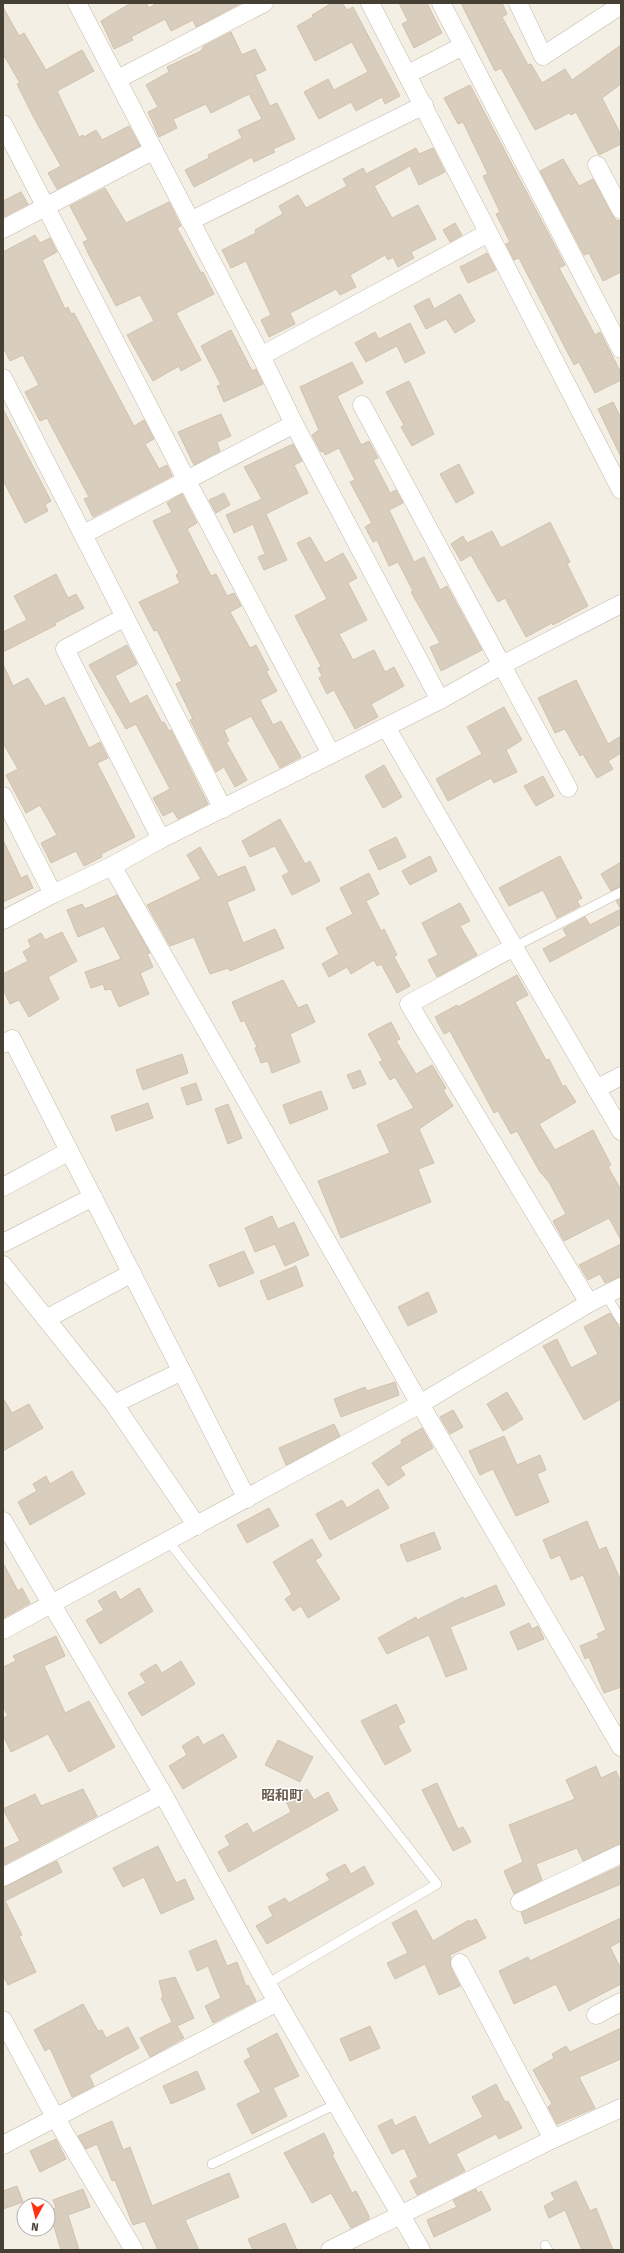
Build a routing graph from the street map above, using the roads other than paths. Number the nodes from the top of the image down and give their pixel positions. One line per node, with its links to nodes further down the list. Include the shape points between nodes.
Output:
1 (77, 3): 9 (street)
2 (264, 3): 9 (street)
3 (370, 3): 8 (street)
4 (441, 3): 7 (street)
5 (518, 3): 6 (street, via 543,56)
6 (621, 5)
7 (463, 46): 8 (street); 19 (street)
8 (408, 74): 10 (street)
9 (118, 79): 12 (street)
10 (424, 104): 16 (street); 18 (street)
11 (3, 124): 14 (street)
12 (154, 150): 14 (street); 16 (street)
13 (597, 164): 15 (street)
14 (47, 208): 17 (street); 25 (street)
15 (621, 210)
16 (190, 221): 20 (street)
17 (3, 229)
18 (488, 234): 20 (street); 26 (street)
19 (621, 349)
20 (261, 356): 24 (street)
21 (3, 378): 23 (street)
22 (362, 405): 30 (street)
23 (10, 409): 27 (street)
24 (294, 424): 25 (street); 31 (street)
25 (187, 481): 27 (street); 33 (street)
26 (621, 490)
27 (84, 534): 29 (street)
28 (621, 604): 30 (street)
29 (125, 617): 36 (street); 37 (street, via 65,649)
30 (502, 665): 31 (street); 34 (street)
31 (440, 700): 32 (street)
32 (386, 727): 33 (street); 42 (street)
33 (331, 754): 36 (street)
34 (568, 788)
35 (3, 796): 40 (street)
36 (223, 808): 37 (street)
37 (161, 838): 38 (street)
38 (112, 866): 40 (street); 59 (street)
39 (621, 892): 42 (lane)
40 (52, 894): 41 (street)
41 (3, 920)
42 (512, 948): 45 (street); 54 (street, via 409,1004)
43 (3, 1044): 47 (street, via 12,1039)
44 (621, 1076): 45 (street)
45 (596, 1089): 46 (street)
46 (621, 1131)
47 (70, 1152): 48 (street); 49 (street)
48 (3, 1187)
49 (93, 1197): 50 (street); 52 (street)
50 (3, 1243)
51 (3, 1265): 55 (street)
52 (132, 1274): 55 (street); 57 (street)
53 (613, 1291): 54 (street); 56 (lane)
54 (589, 1303): 59 (street)
55 (46, 1320): 58 (street)
56 (621, 1320)
57 (182, 1371): 58 (street); 60 (street)
58 (114, 1404): 62 (street)
59 (420, 1404): 60 (street); 66 (street)
60 (247, 1499): 62 (street)
61 (3, 1521): 64 (street)
62 (197, 1526): 63 (street)
63 (169, 1542): 64 (street); 72 (lane, via 437,1884)
64 (53, 1605): 65 (street); 67 (street)
65 (3, 1630)
66 (621, 1747)
67 (163, 1794): 69 (street); 72 (street)
68 (621, 1854): 70 (street)
69 (3, 1877)
70 (520, 1902)
71 (460, 1963): 80 (street)
72 (267, 1984): 73 (street)
73 (277, 2002): 77 (street); 79 (street)
74 (621, 2002): 75 (street)
75 (596, 2015)
76 (3, 2020): 79 (street)
77 (336, 2104): 82 (lane); 83 (street)
78 (621, 2108): 80 (street)
79 (55, 2118): 81 (street); 84 (street)
80 (553, 2139): 83 (street)
81 (3, 2145)
82 (212, 2164)
83 (400, 2216): 85 (street); 86 (street)
84 (134, 2250)
85 (330, 2250)
86 (421, 2250)

